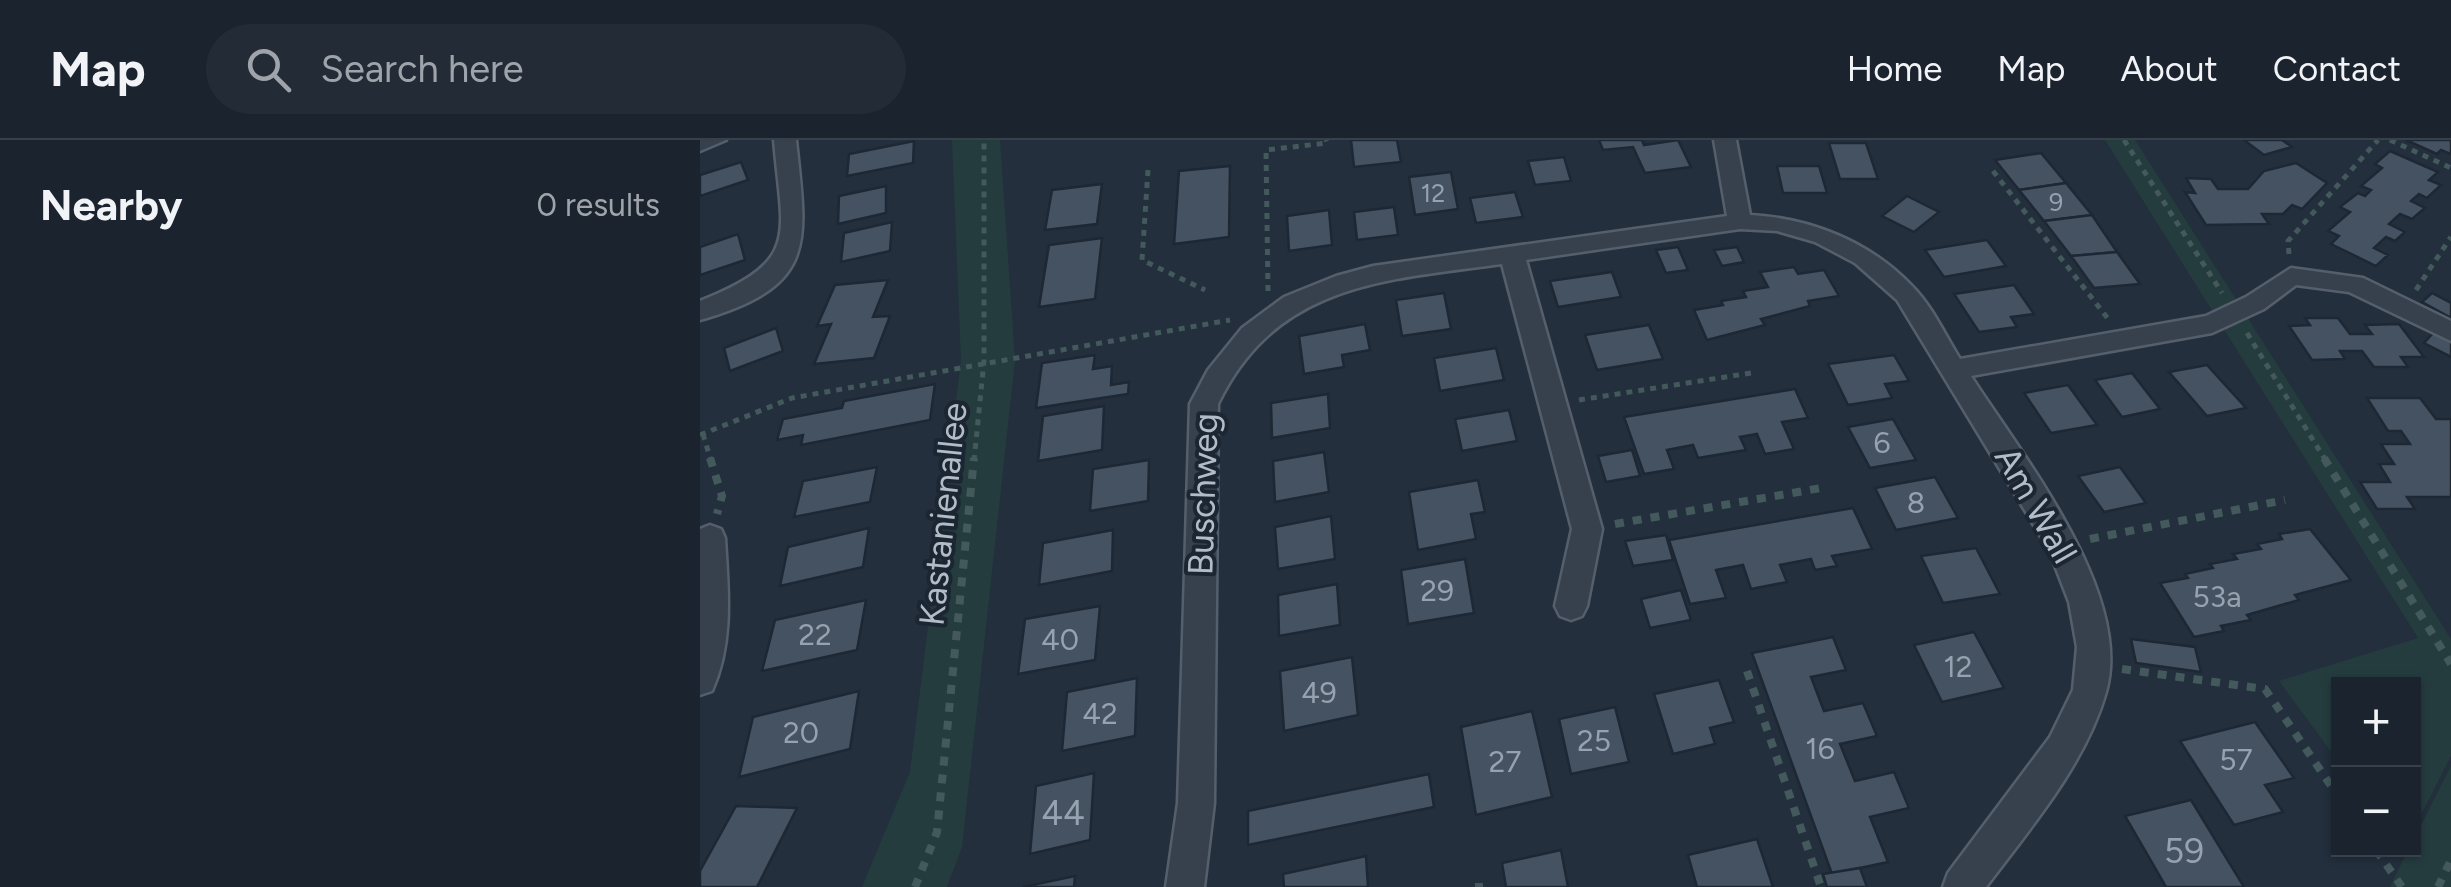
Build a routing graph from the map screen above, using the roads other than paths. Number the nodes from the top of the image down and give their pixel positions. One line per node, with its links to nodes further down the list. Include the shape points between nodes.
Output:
1 (715, 140): 4 (street)
2 (785, 140): 7 (street, via 792,243 787,261 769,280)
3 (1726, 140): 5 (street)
4 (700, 145)
5 (1740, 222): 6 (street, Buschweg); 9 (street, Am Wall, via 1823,236 1864,257 1906,294)
6 (1512, 254): 11 (street, via 1588,528); 13 (street, Buschweg, via 1336,283 1269,319 1217,372 1204,404 1196,803)
7 (700, 311)
8 (2451, 332): 9 (street, via 2354,284 2291,276 2212,324)
9 (1954, 369): 14 (street, Am Wall, via 2062,544 2080,583 2094,664 2086,707 2057,757)
10 (710, 538): 12 (street, via 713,628)
11 (1571, 606)
12 (700, 680)
13 (1185, 887)
14 (1962, 887)

